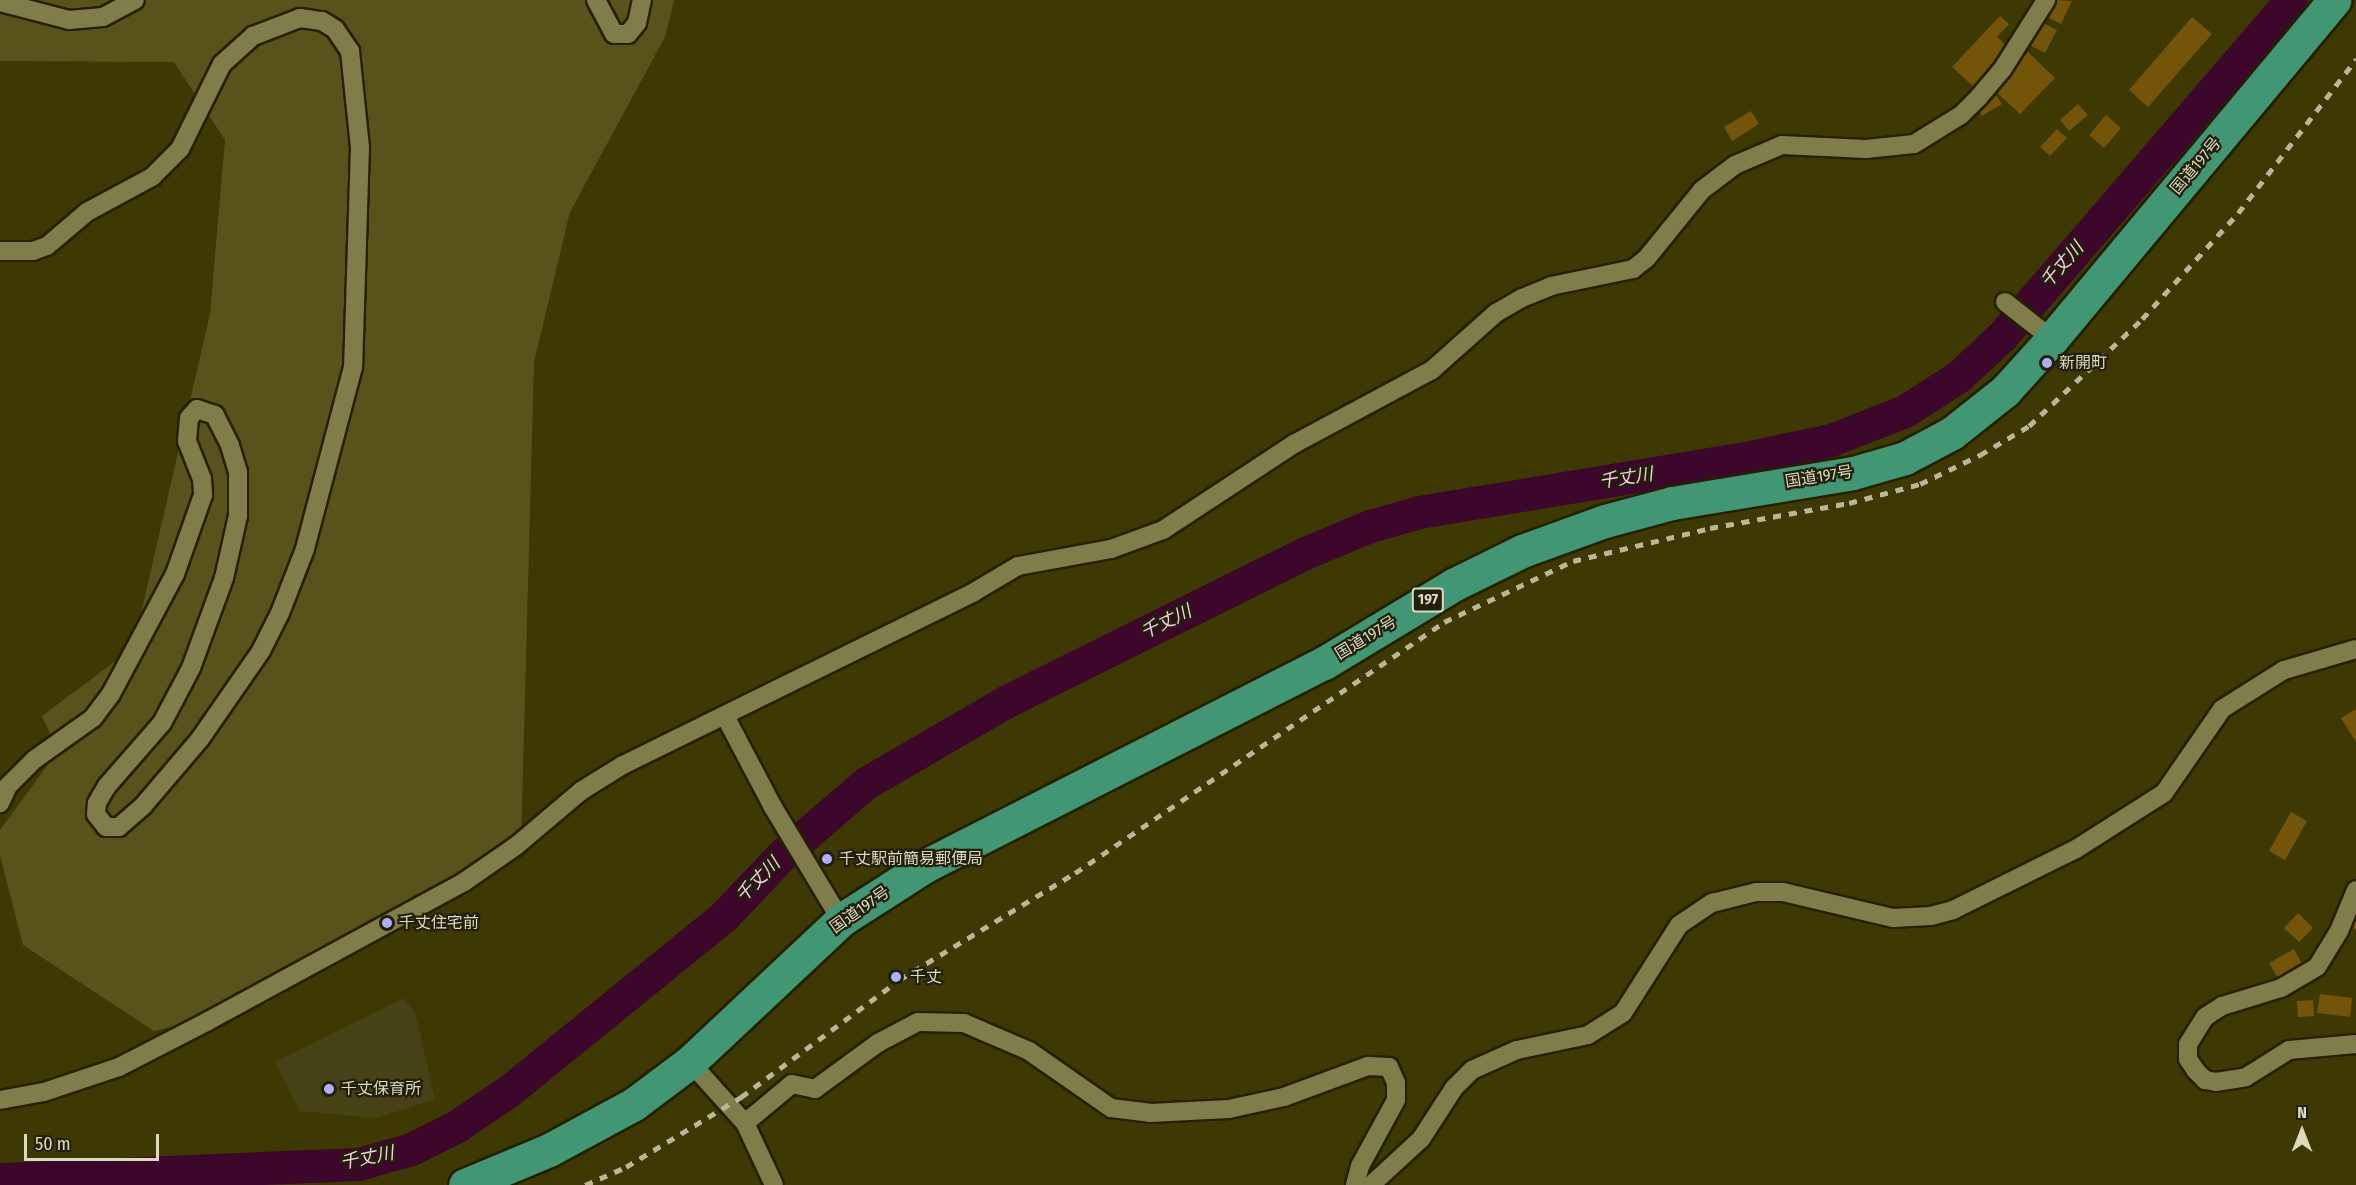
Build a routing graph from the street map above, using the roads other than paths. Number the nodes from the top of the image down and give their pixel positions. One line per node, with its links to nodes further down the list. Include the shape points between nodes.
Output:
1 (135, 0): 6 (street, via 103,17 69,20)
2 (596, 0): 3 (street, via 614,34 628,34 637,23)
3 (642, 0)
4 (2046, 0): 11 (street, via 2002,70 1979,97 1961,115 1914,144 1866,149 1801,144 1765,150 1735,165 1702,190 1646,259 1633,268 1551,286 1522,298 1496,313 1432,370 1294,444 1163,530 1111,549 1018,566)
5 (2334, 0): 9 (highway, 国道197号 / 197)
6 (0, 2)
7 (0, 251): 12 (street, via 33,251 46,246 87,212 152,177 180,149 222,64 253,36 300,18 322,21 335,29 350,51 360,147 353,367 314,519 280,613 261,651 200,738 142,806 119,826 106,827 96,814 98,803 107,786 162,723 191,668 224,578 238,516 238,472 215,415 197,409 189,418 187,441 202,480 203,495 175,574 111,694 93,718 34,760 8,786)
8 (2005, 302): 9 (street)
9 (2045, 334): 14 (highway, 国道197号 / 197, via 2005,391 1952,433 1905,458 1853,473 1672,503 1522,551 1455,584 1324,663 925,866)
10 (2356, 650): 22 (street, via 2284,670 2223,709 2164,793 2076,849 1953,910 1931,916 1893,918 1783,892 1756,892 1712,903 1679,924 1623,1012 1588,1035 1517,1050 1472,1070 1454,1088 1421,1139)
11 (725, 716): 14 (street, via 773,807); 17 (street, via 622,765 551,814 495,862 360,941 119,1067 44,1092)
12 (0, 803)
13 (2356, 890): 15 (street, via 2317,967 2281,988 2222,1006 2205,1017 2188,1044 2188,1059 2205,1080 2216,1082 2246,1077 2289,1050)
14 (841, 920): 16 (highway, 国道197号 / 197)
15 (2356, 1044)
16 (690, 1062): 18 (street); 19 (highway, 国道197号 / 197, via 634,1104 549,1150)
17 (0, 1100)
18 (745, 1123): 20 (street); 21 (street, via 792,1084 815,1089 878,1043 918,1022 964,1023 1029,1051 1111,1107 1150,1113 1229,1109 1284,1097 1368,1066 1389,1067 1396,1083 1396,1100 1360,1166)
19 (465, 1185)
20 (774, 1185)
21 (1355, 1185)
22 (1371, 1185)

